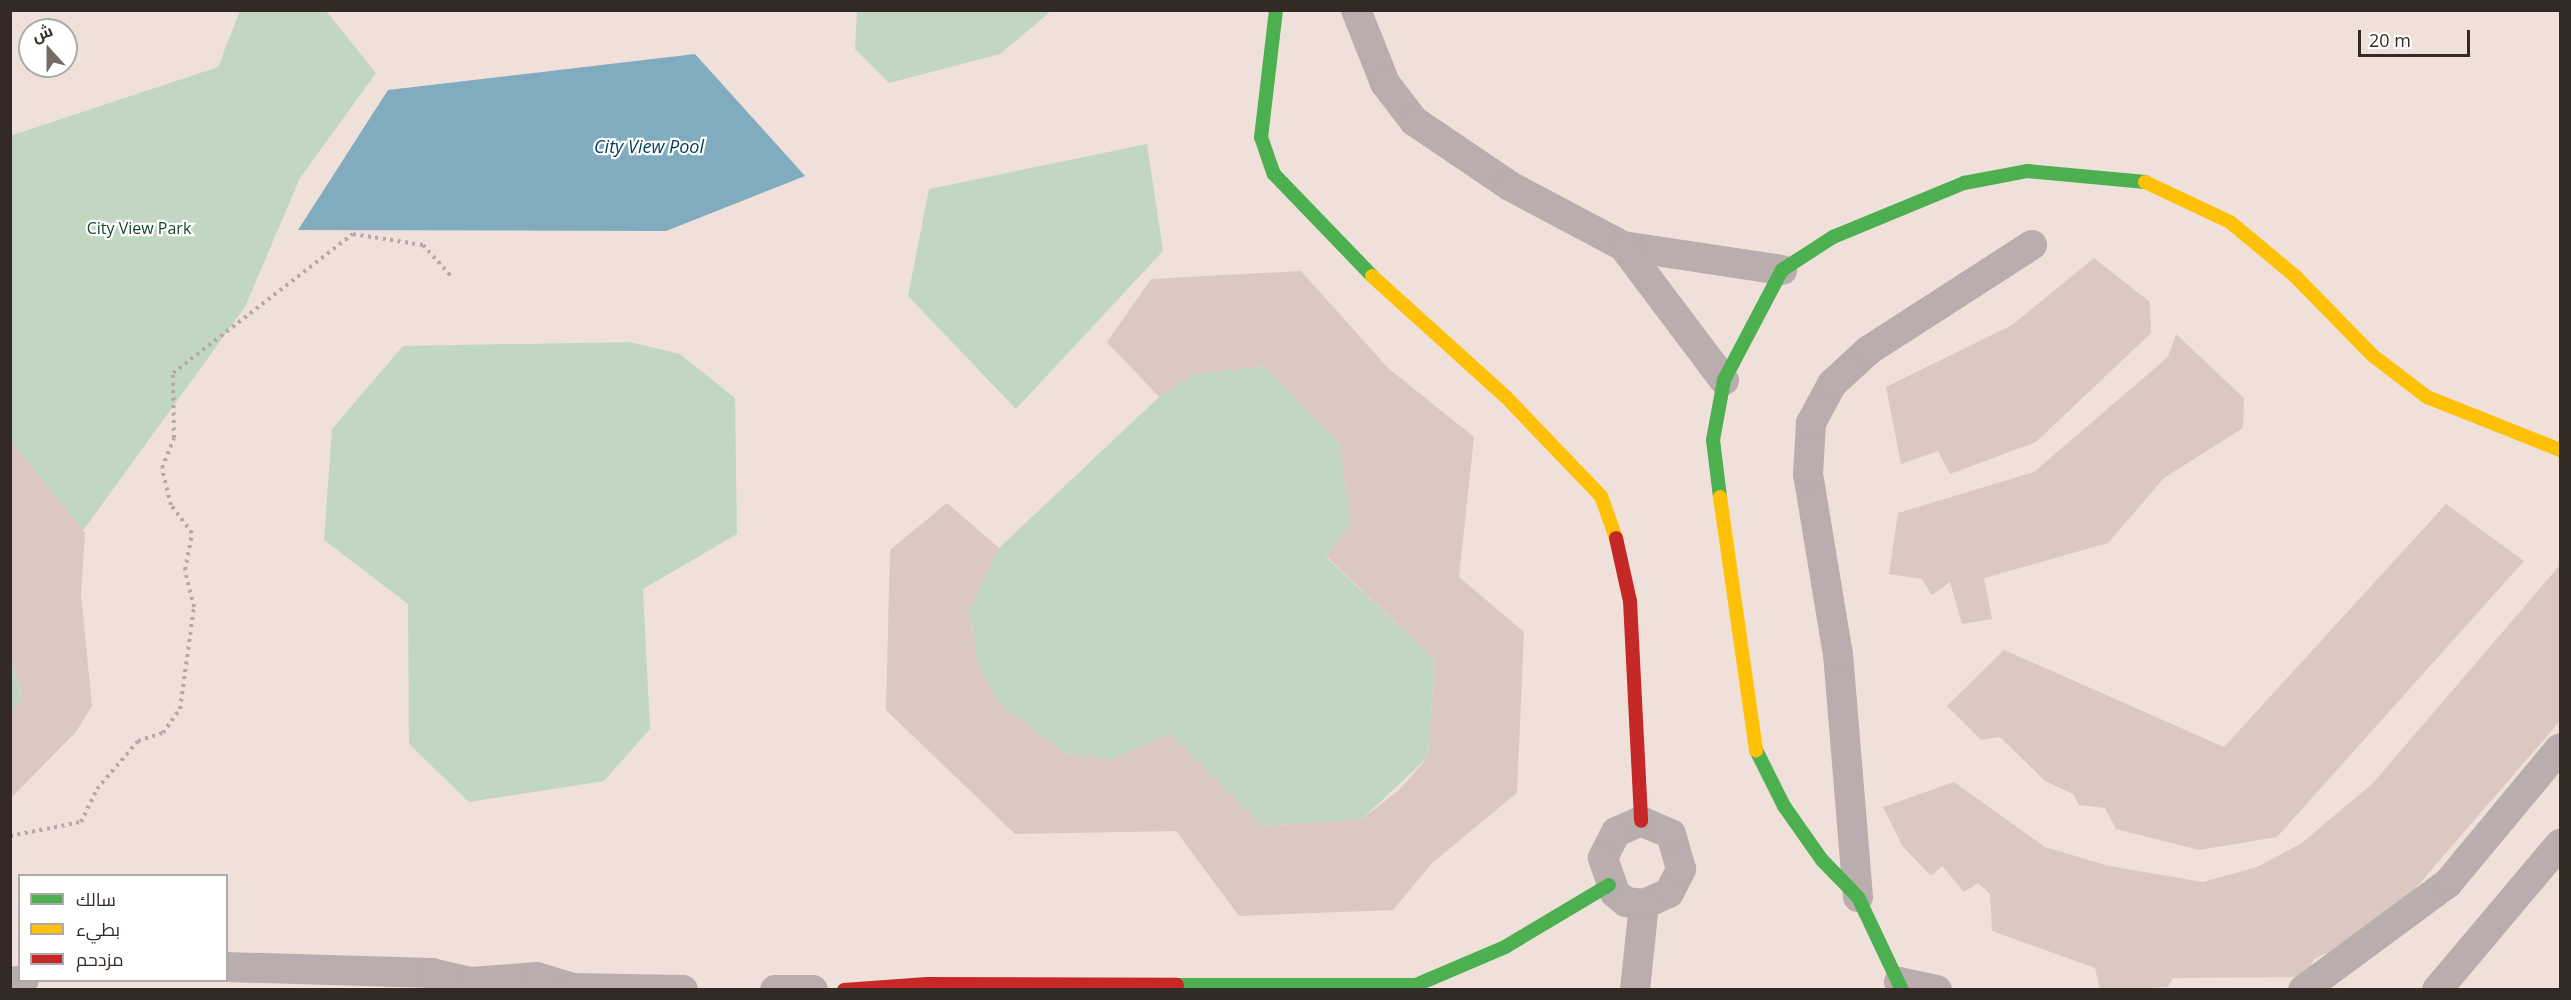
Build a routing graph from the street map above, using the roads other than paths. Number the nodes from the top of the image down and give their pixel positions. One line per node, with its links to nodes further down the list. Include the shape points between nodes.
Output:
1 (1276, 10): 9 (street, via 1261,137 1274,174 1333,240 1505,396 1601,496 1610,513 1630,601)
2 (1356, 10): 4 (street, via 1385,83 1414,121 1510,186)
3 (2032, 245): 12 (street, via 1894,330 1832,384 1811,423 1808,474 1838,656)
4 (1623, 246): 5 (street); 6 (street)
5 (1782, 270): 6 (street); 7 (street, via 1833,237 1964,183 2027,171 2143,181 2230,222 2295,276 2372,356 2427,397)
6 (1724, 380): 12 (street, via 1713,440 1714,474 1747,715 1760,761 1784,806 1822,860)
7 (2560, 450)
8 (2560, 748): 22 (street, via 2448,883)
9 (1641, 820): 11 (street, via 1622,827 1605,848); 13 (street, via 1671,834 1681,859 1669,893)
10 (2560, 844): 23 (street)
11 (1609, 885): 13 (street, via 1626,902); 19 (street, via 1505,947 1416,985 927,984)
12 (1858, 897): 15 (street)
13 (1644, 904): 20 (street)
14 (228, 967): 16 (street, via 432,973 471,982 537,977 572,988)
15 (1901, 986): 21 (street)
16 (683, 990)
17 (775, 990): 18 (street)
18 (813, 990)
19 (844, 990)
20 (1635, 990)
21 (1937, 990)
22 (2303, 990)
23 (2437, 990)

